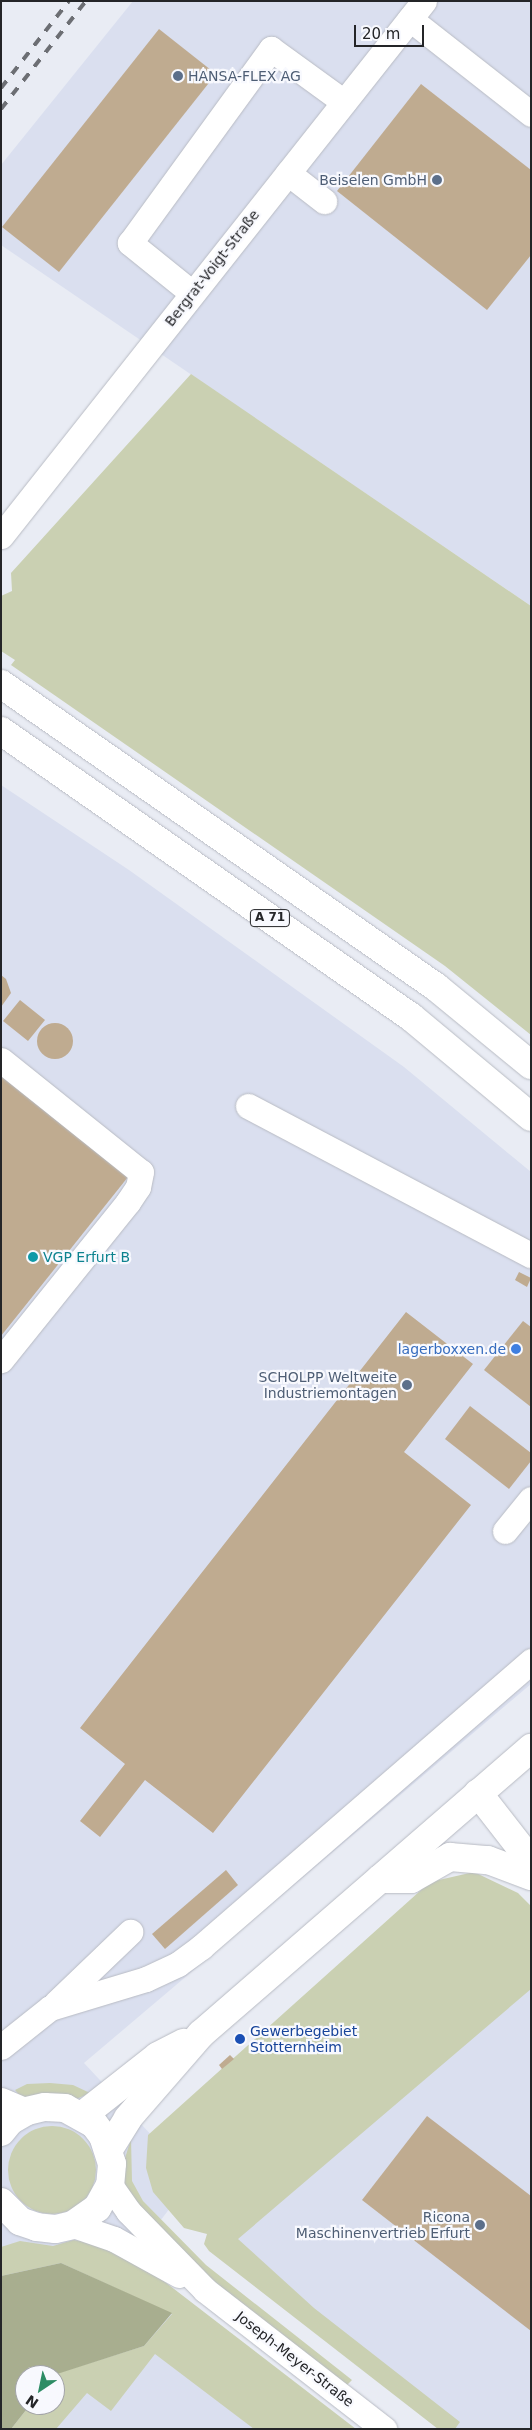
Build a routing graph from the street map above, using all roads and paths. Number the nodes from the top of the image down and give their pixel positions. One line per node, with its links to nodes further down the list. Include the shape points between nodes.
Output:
1 (417, 10): 2 (street, Bergrat-Voigt-Straße); 3 (street)
2 (344, 102): 4 (street, Bergrat-Voigt-Straße); 6 (street, via 271,49 130,242)
3 (530, 112)
4 (288, 173): 5 (street); 6 (street, Bergrat-Voigt-Straße)
5 (324, 201)
6 (192, 293): 7 (street, Bergrat-Voigt-Straße)
7 (1, 536)
8 (1, 684): 11 (main road, A 71, via 436,987)
9 (1, 731): 13 (main road, A 71, via 411,1017)
10 (1, 1060): 15 (street, via 140,1172 138,1187 128,1202)
11 (531, 1065)
12 (248, 1106): 14 (street)
13 (531, 1117)
14 (531, 1255)
15 (1, 1360)
16 (531, 1499): 17 (street)
17 (505, 1531)
18 (531, 1661): 25 (street, via 186,1958 146,1979)
19 (531, 1748): 20 (main road)
20 (478, 1793): 21 (main road); 23 (main road)
21 (531, 1861)
22 (531, 1876): 23 (main road, via 488,1860 450,1857 411,1879)
23 (380, 1879): 26 (main road)
24 (130, 1932): 25 (street)
25 (50, 2008): 27 (street)
26 (200, 2034): 30 (main road, via 158,2056); 32 (main road, via 128,2118)
27 (1, 2047)
28 (1, 2100): 29 (street)
29 (26, 2111): 30 (main road, via 45,2107 65,2108); 31 (main road)
30 (83, 2115): 32 (main road, via 99,2130)
31 (1, 2132)
32 (109, 2149): 33 (main road, via 112,2164)
33 (110, 2185): 35 (main road, via 97,2208); 36 (street, Joseph-Meyer-Straße, via 128,2211)
34 (7, 2218): 35 (main road, via 55,2229)
35 (72, 2225): 36 (street, Joseph-Meyer-Straße, via 114,2239)
36 (205, 2290): 37 (street, Joseph-Meyer-Straße)
37 (384, 2429)

